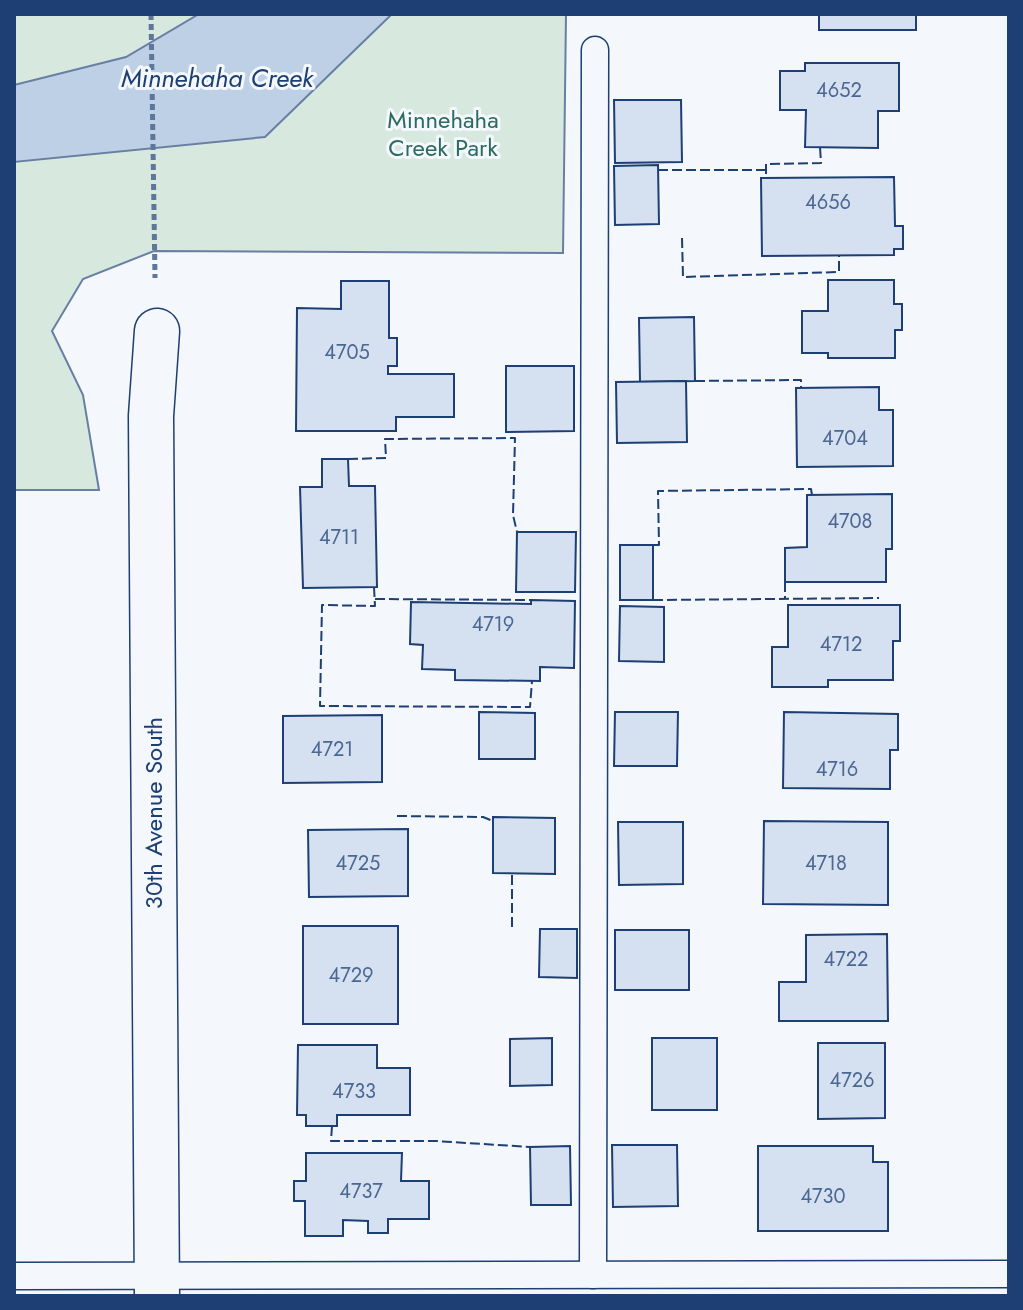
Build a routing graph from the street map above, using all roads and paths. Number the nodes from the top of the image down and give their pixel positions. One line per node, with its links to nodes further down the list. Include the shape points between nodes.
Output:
1 (151, 14): 3 (path)
2 (595, 50): 5 (lane)
3 (157, 331): 7 (street, 30th Avenue South, via 151,416)
4 (1009, 1274): 5 (lane)
5 (593, 1275): 7 (lane)
6 (14, 1276): 7 (lane)
7 (157, 1286)

